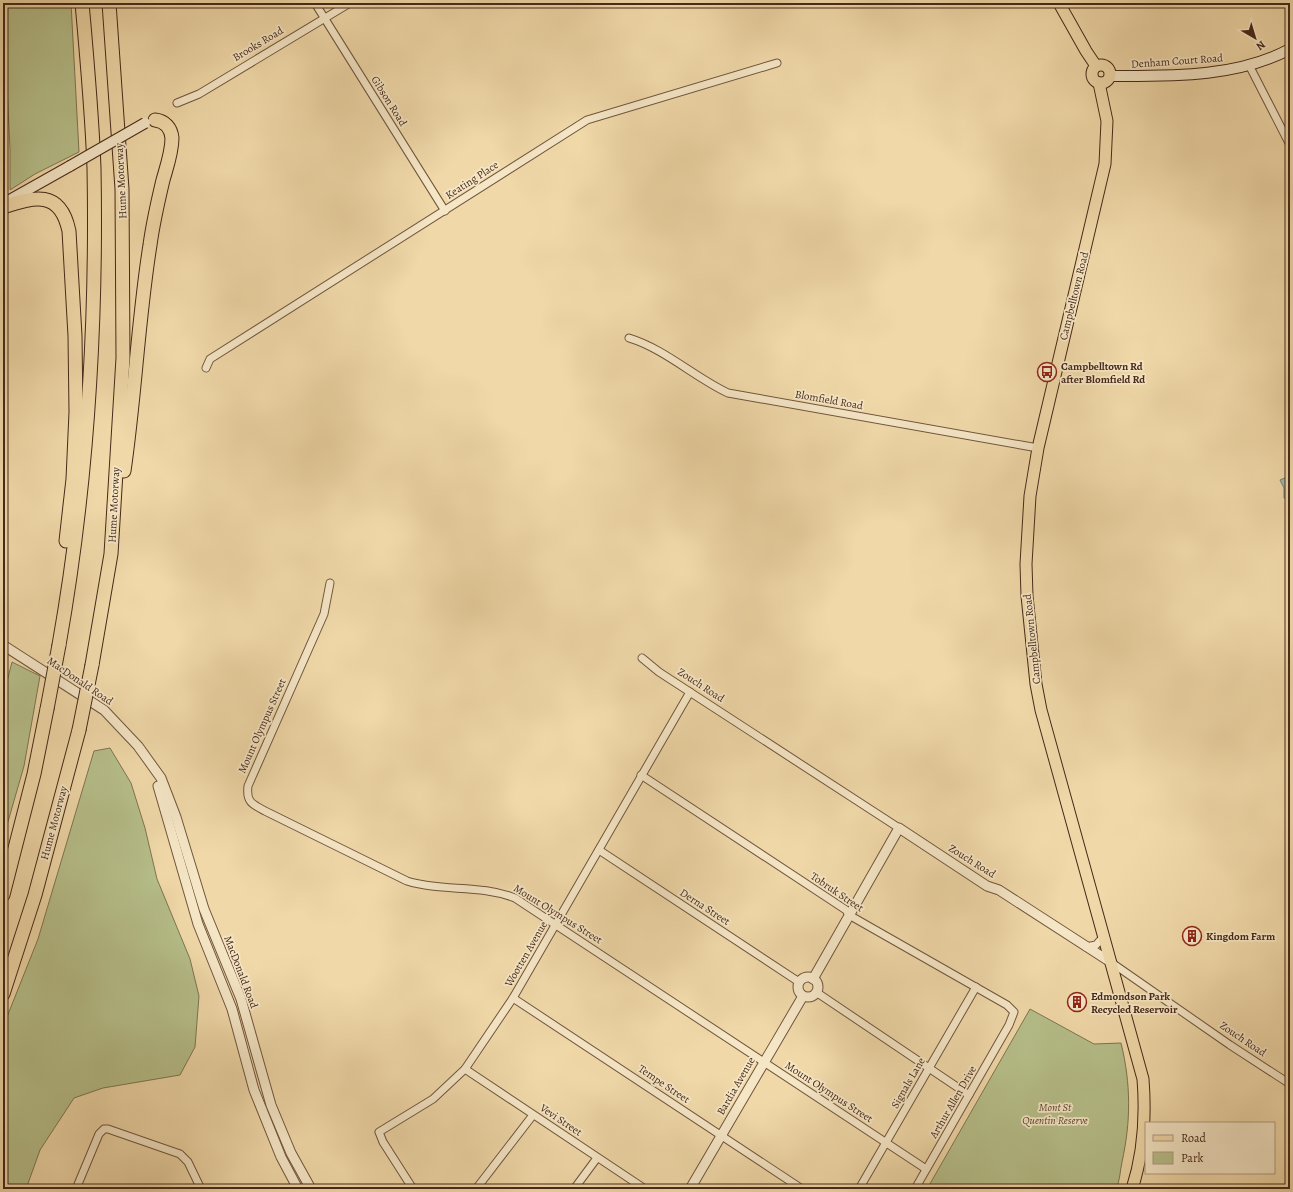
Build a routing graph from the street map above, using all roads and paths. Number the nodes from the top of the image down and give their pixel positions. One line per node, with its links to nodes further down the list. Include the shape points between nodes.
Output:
1 (82, 3): 23 (highway, via 94,168 94,309 86,437 78,521)
2 (109, 3): 21 (highway, Hume Motorway, via 122,189 124,272 123,358)
3 (315, 3): 6 (street, Gibson Road)
4 (350, 3): 6 (street, Brooks Road)
5 (1059, 3): 10 (main road)
6 (324, 19): 13 (street, Brooks Road, via 198,94); 17 (street, Gibson Road)
7 (1290, 49): 9 (main road, Denham Court Road)
8 (777, 62): 17 (street, Keating Place, via 587,120)
9 (1250, 65): 11 (main road, Denham Court Road, via 1201,73); 15 (street)
10 (1096, 66): 11 (main road, via 1107,67); 12 (main road, via 1092,73 1094,80)
11 (1110, 76): 12 (main road)
12 (1099, 83): 20 (main road, Campbelltown Road, via 1107,121 1105,164)
13 (177, 103)
14 (150, 121): 16 (main road, bridge); 21 (highway, via 164,123 170,129 172,144 148,256 132,414)
15 (1290, 145)
16 (3, 206): 23 (highway, via 31,198 49,201 63,214 70,237 76,412 73,479 64,556)
17 (445, 211): 19 (street, Keating Place, via 210,359)
18 (629, 338): 20 (street, Blomfield Road, via 645,343 728,393)
19 (206, 368)
20 (1038, 448): 34 (main road, Campbelltown Road, via 1030,496 1026,564 1036,684 1048,738)
21 (111, 554): 41 (highway, Hume Motorway, bridge, via 79,730 36,895)
22 (330, 583): 33 (street, Mount Olympus Street, via 324,614 248,786 249,800 265,811 407,881 432,887 501,892)
23 (66, 604): 31 (highway, bridge, via 34,774)
24 (3, 645): 27 (street, MacDonald Road, via 99,706 125,730)
25 (642, 658): 26 (street, Zouch Road)
26 (690, 692): 28 (street, Wootten Avenue); 29 (street, Zouch Road)
27 (150, 764): 57 (street, MacDonald Road, via 162,796 198,924 232,1009 254,1090 281,1157); 58 (street, MacDonald Road, via 161,778 168,794 204,909 241,1000 271,1105 291,1153)
28 (641, 775): 30 (street, Wootten Avenue); 32 (street, Tobruk Street, via 846,910)
29 (899, 828): 32 (street); 35 (street, Zouch Road)
30 (599, 850): 33 (street, Wootten Avenue); 38 (street, Derna Street)
31 (3, 895)
32 (849, 915): 37 (street); 39 (street, Tobruk Street)
33 (556, 923): 43 (street, Wootten Avenue); 45 (street, Mount Olympus Street)
34 (1104, 936): 35 (street, via 1096,946); 36 (main road, Campbelltown Road)
35 (1086, 947): 36 (street, Zouch Road)
36 (1112, 963): 48 (street, Zouch Road); 67 (main road, Campbelltown Road, via 1143,1079 1143,1145)
37 (813, 979): 38 (street, via 807,978); 40 (street, via 817,984)
38 (799, 982): 42 (street, via 799,992)
39 (976, 987): 44 (street, Tobruk Street, via 1011,1008 1014,1012); 46 (street, Signals Lane)
40 (816, 992): 42 (street, via 809,997); 46 (street)
41 (3, 994)
42 (803, 996): 45 (street, Bardia Avenue)
43 (513, 998): 47 (street, Wootten Avenue); 51 (street, Tempe Street)
44 (1010, 1025): 49 (street, Arthur Allen Drive)
45 (764, 1062): 51 (street, Bardia Avenue); 52 (street, Mount Olympus Street)
46 (929, 1068): 49 (street); 52 (street, Signals Lane)
47 (465, 1069): 50 (street, Vevi Street); 59 (street, Wootten Avenue, via 433,1099 379,1132)
48 (1290, 1084)
49 (969, 1095): 54 (street, Arthur Allen Drive)
50 (533, 1115): 53 (street, Vevi Street); 60 (street)
51 (721, 1136): 63 (street, Bardia Avenue); 64 (street, Tempe Street)
52 (886, 1142): 54 (street, Mount Olympus Street); 65 (street, Signals Lane)
53 (597, 1158): 61 (street); 62 (street, Vevi Street)
54 (926, 1169): 66 (street, Arthur Allen Drive)
55 (76, 1189): 56 (street, via 99,1134 108,1128 180,1154 188,1162)
56 (201, 1189)
57 (298, 1189)
58 (311, 1189)
59 (413, 1189)
60 (476, 1189)
61 (574, 1189)
62 (645, 1189)
63 (690, 1189)
64 (802, 1189)
65 (859, 1189)
66 (915, 1189)
67 (1132, 1189)

